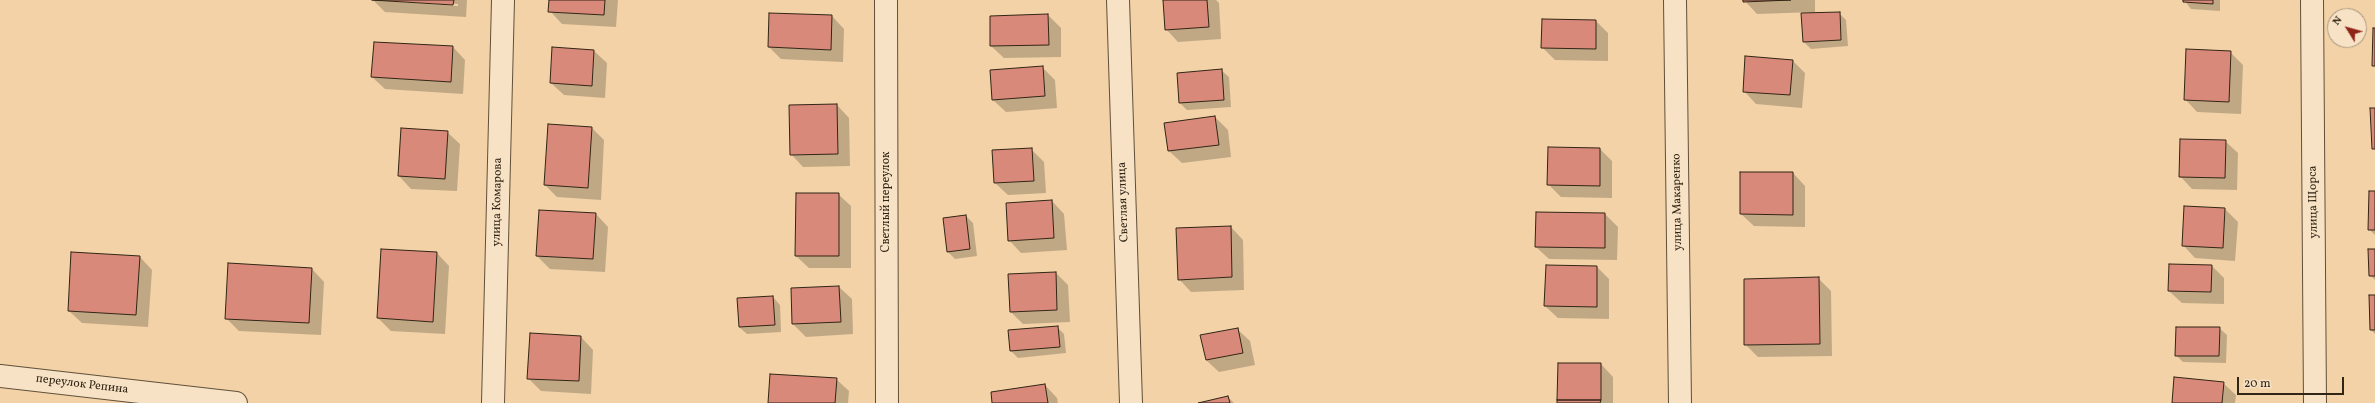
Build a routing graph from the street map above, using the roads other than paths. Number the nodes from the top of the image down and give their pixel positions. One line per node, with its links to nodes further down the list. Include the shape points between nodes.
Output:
1 (503, 0): 8 (street, улица Комарова)
2 (886, 0): 9 (street, Светлый переулок)
3 (1118, 0): 10 (street, Светлая улица)
4 (1675, 0): 11 (street, улица Макаренко)
5 (2312, 0): 12 (street, улица Щорса)
6 (0, 376): 7 (street, переулок Репина)
7 (236, 403)
8 (493, 403)
9 (887, 403)
10 (1131, 403)
11 (1680, 403)
12 (2316, 403)

